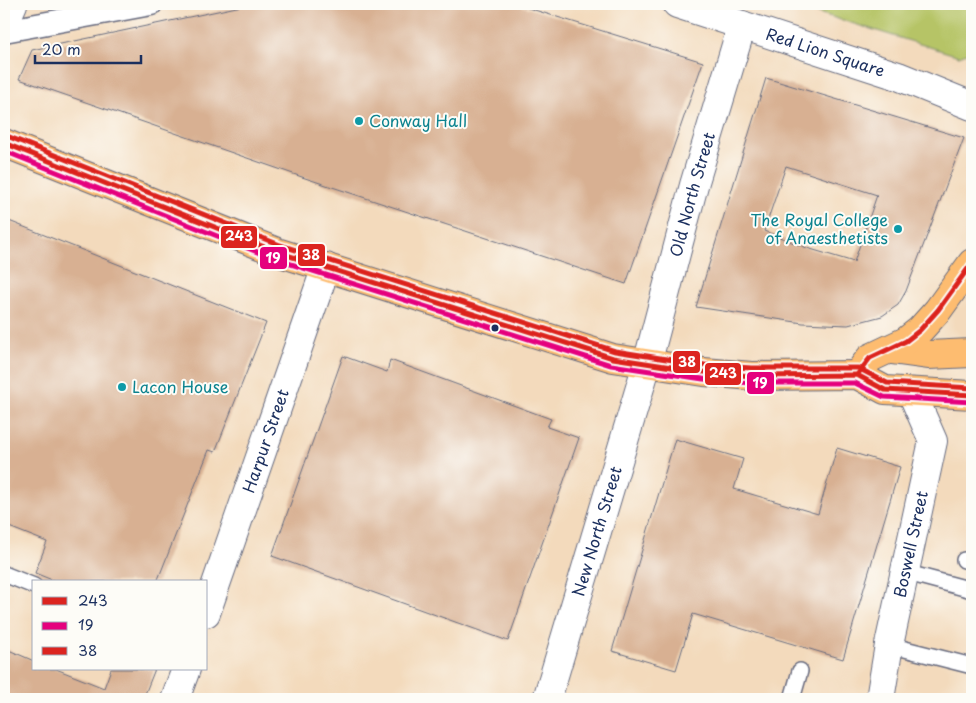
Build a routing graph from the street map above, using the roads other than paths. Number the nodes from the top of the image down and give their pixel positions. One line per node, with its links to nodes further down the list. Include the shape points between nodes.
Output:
1 (13, 4): 4 (street)
2 (151, 4): 6 (street)
3 (677, 4): 5 (street, Red Lion Square)
4 (4, 25)
5 (742, 25): 7 (street, Red Lion Square, via 898,76); 13 (street, Old North Street, via 694,185)
6 (4, 31)
7 (972, 106)
8 (4, 143): 10 (main road, via 277,252)
9 (972, 263): 11 (main road, via 938,310 908,340)
10 (326, 267): 13 (main road, via 613,358); 21 (street, Harpur Street)
11 (890, 350): 12 (main road, via 928,355); 14 (main road, via 870,358)
12 (972, 353)
13 (647, 364): 14 (main road, via 752,376); 27 (street, New North Street)
14 (858, 375): 15 (main road, via 884,390)
15 (912, 393): 16 (main road); 17 (street, Boswell Street, via 933,441)
16 (972, 395)
17 (904, 572): 20 (lane); 22 (street, Boswell Street)
18 (4, 574): 19 (lane)
19 (32, 585)
20 (972, 590)
21 (208, 607)
22 (889, 645): 23 (lane); 29 (street, Boswell Street)
23 (972, 666)
24 (186, 670): 26 (street)
25 (800, 671): 28 (lane)
26 (175, 699)
27 (547, 699)
28 (792, 699)
29 (880, 699)

